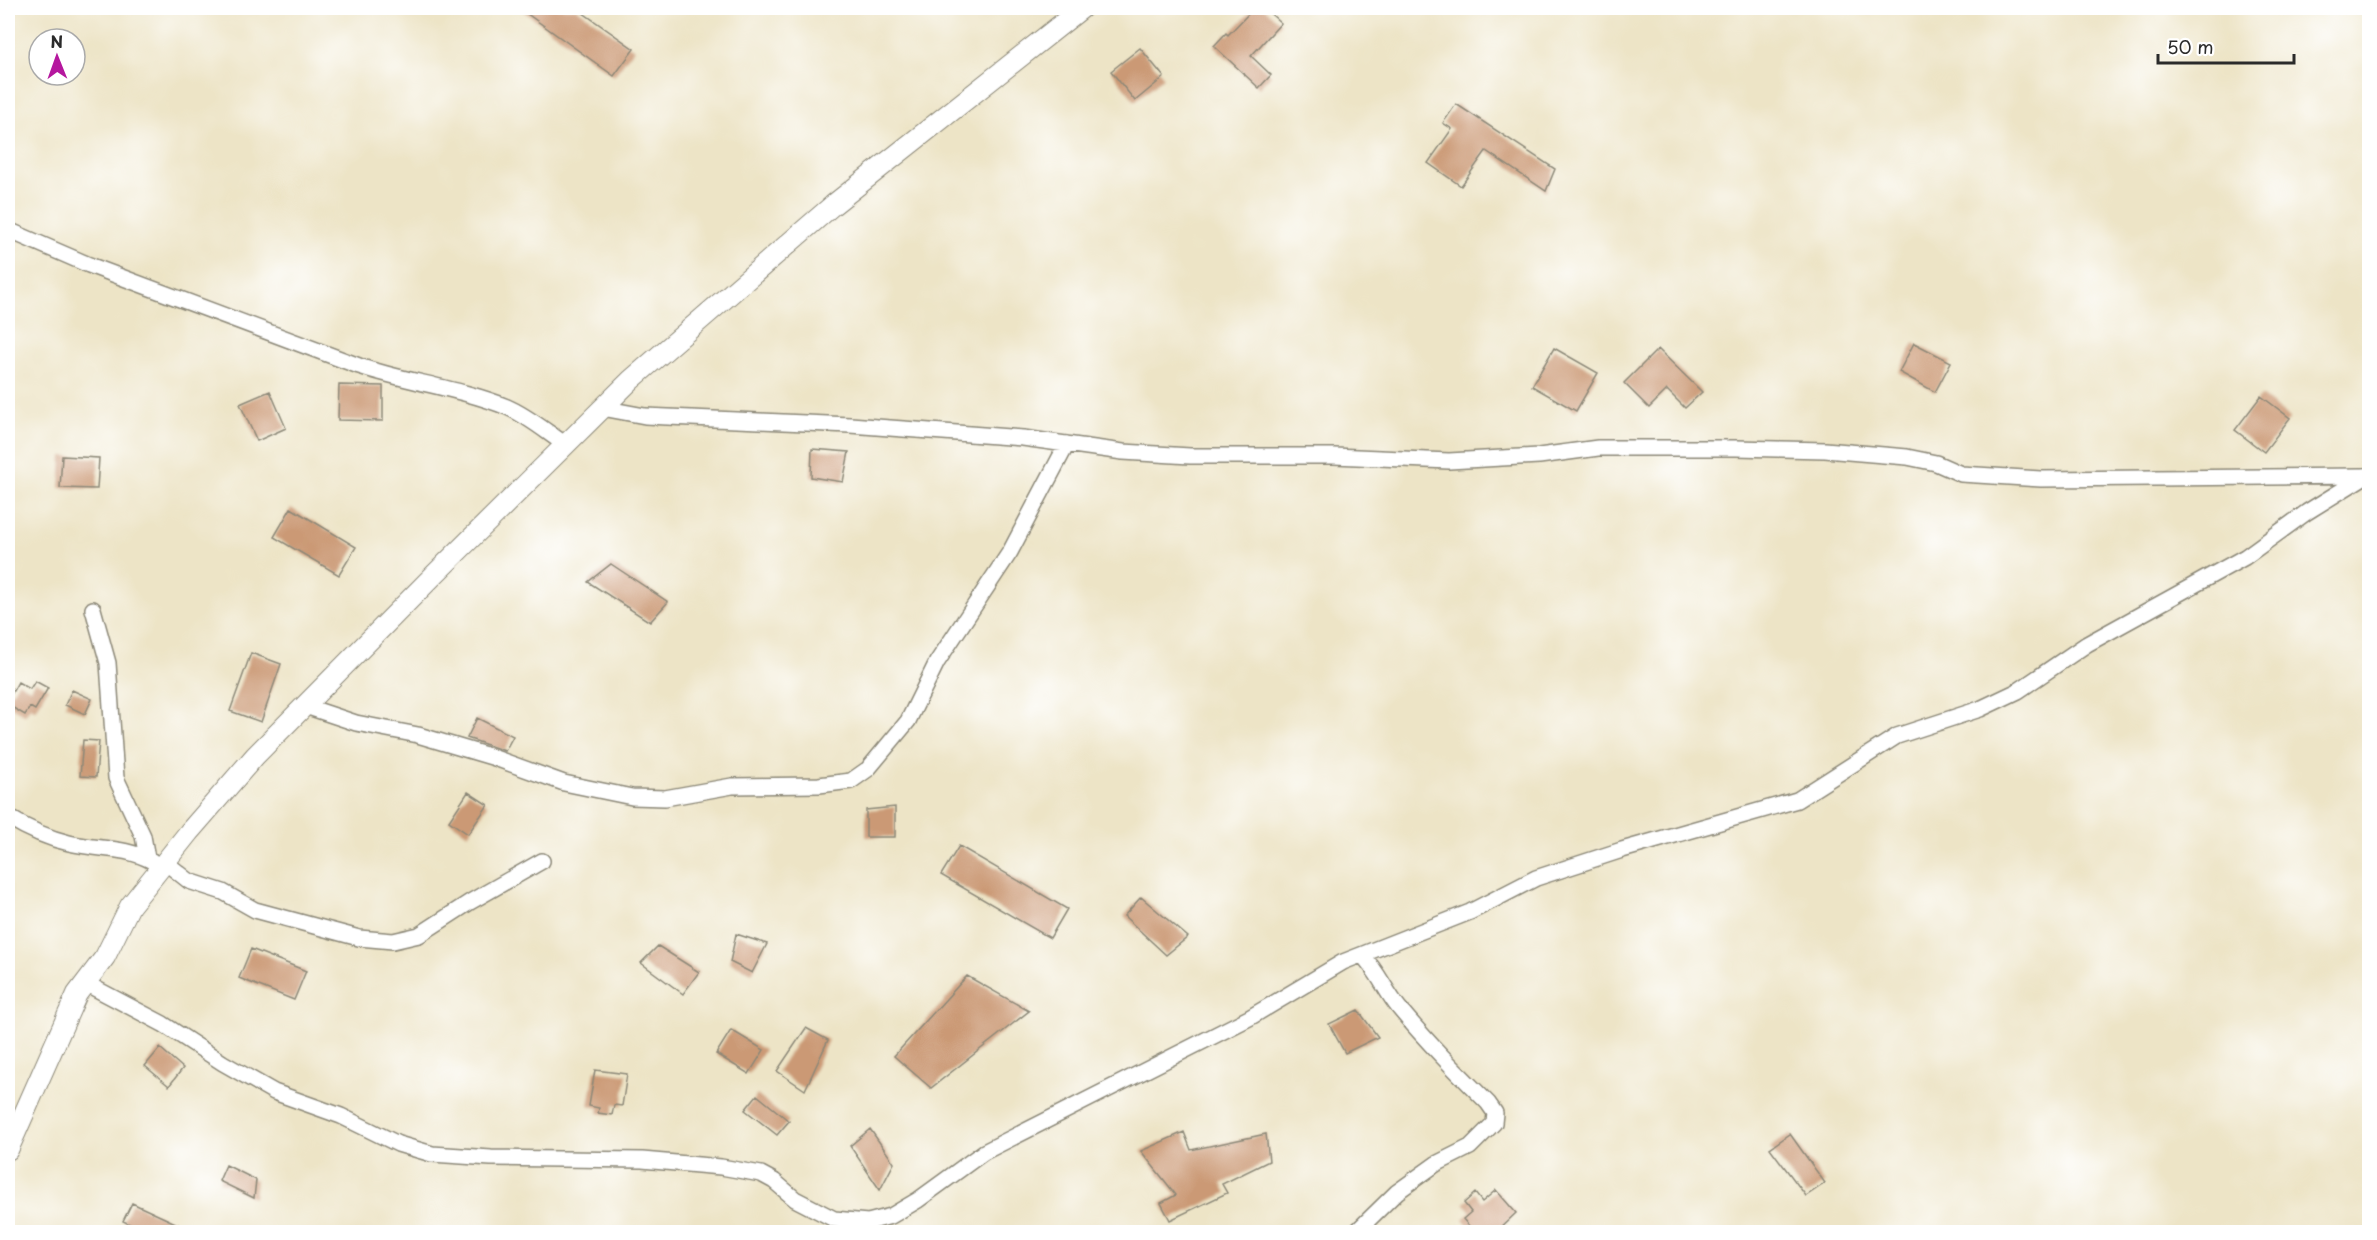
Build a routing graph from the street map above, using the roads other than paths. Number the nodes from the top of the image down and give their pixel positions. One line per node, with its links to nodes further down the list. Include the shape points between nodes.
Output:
1 (1082, 8): 3 (street, via 833,206)
2 (8, 230): 5 (street, via 358,366 509,408)
3 (602, 408): 4 (street, via 645,416 850,425); 5 (street)
4 (1067, 444): 6 (street, via 1190,456 1449,461 1598,448 1825,450 1907,457 1936,463 1960,474 2042,479); 8 (street, via 1010,552 938,662 908,721 868,769 851,781 732,786 665,798 632,797 564,783 418,735 356,723)
5 (566, 445): 8 (street)
6 (2367, 476): 12 (street, via 2307,512 2245,557 2087,644 2018,691 1980,709 1897,736 1797,800 1536,878 1470,912)
7 (93, 609): 11 (street, via 108,663 116,778)
8 (305, 706): 11 (street)
9 (8, 817): 11 (street, via 69,843 136,852)
10 (542, 861): 11 (street, via 419,935 393,942 359,938 255,910 223,892 189,881)
11 (158, 862): 13 (street, via 130,906 105,957)
12 (1362, 955): 15 (street, via 1343,962 1249,1018 984,1152); 17 (street, via 1429,1044 1496,1113 1494,1123 1470,1148 1436,1164 1397,1192)
13 (85, 983): 14 (street); 15 (street, via 163,1024 274,1092 432,1154 700,1164 761,1174 795,1199 834,1218 868,1222)
14 (8, 1150)
15 (891, 1216): 16 (street)
16 (877, 1233)
17 (1356, 1233)

